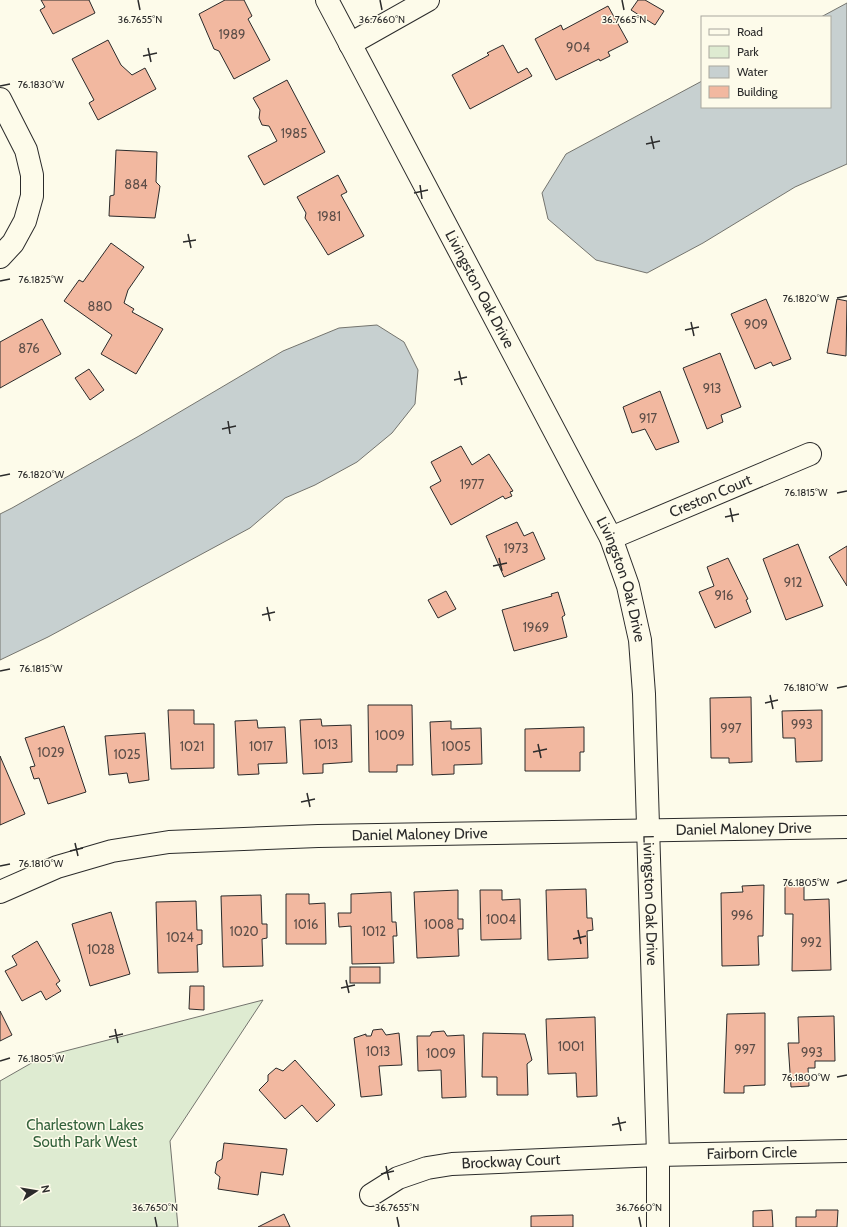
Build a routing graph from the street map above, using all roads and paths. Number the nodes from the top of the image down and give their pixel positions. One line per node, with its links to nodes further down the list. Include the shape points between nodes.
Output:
1 (327, 0): 3 (street, Livingston Oak Drive)
2 (428, 0): 3 (street)
3 (350, 44): 7 (street, Livingston Oak Drive)
4 (0, 99): 5 (street, via 26,150 32,175 32,196 25,221 13,243)
5 (0, 257)
6 (810, 454): 7 (street, Creston Court)
7 (611, 538): 9 (street, Livingston Oak Drive, via 628,586 640,640)
8 (847, 827): 9 (street, Daniel Maloney Drive)
9 (648, 830): 10 (street, Daniel Maloney Drive, via 326,836 169,842 112,851 57,867); 12 (street, Livingston Oak Drive)
10 (0, 892)
11 (847, 1151): 12 (street, Fairborn Circle)
12 (658, 1155): 13 (street, Brockway Court, via 452,1164 427,1168 398,1178); 14 (street, Livingston Oak Drive)
13 (371, 1195)
14 (658, 1227)

